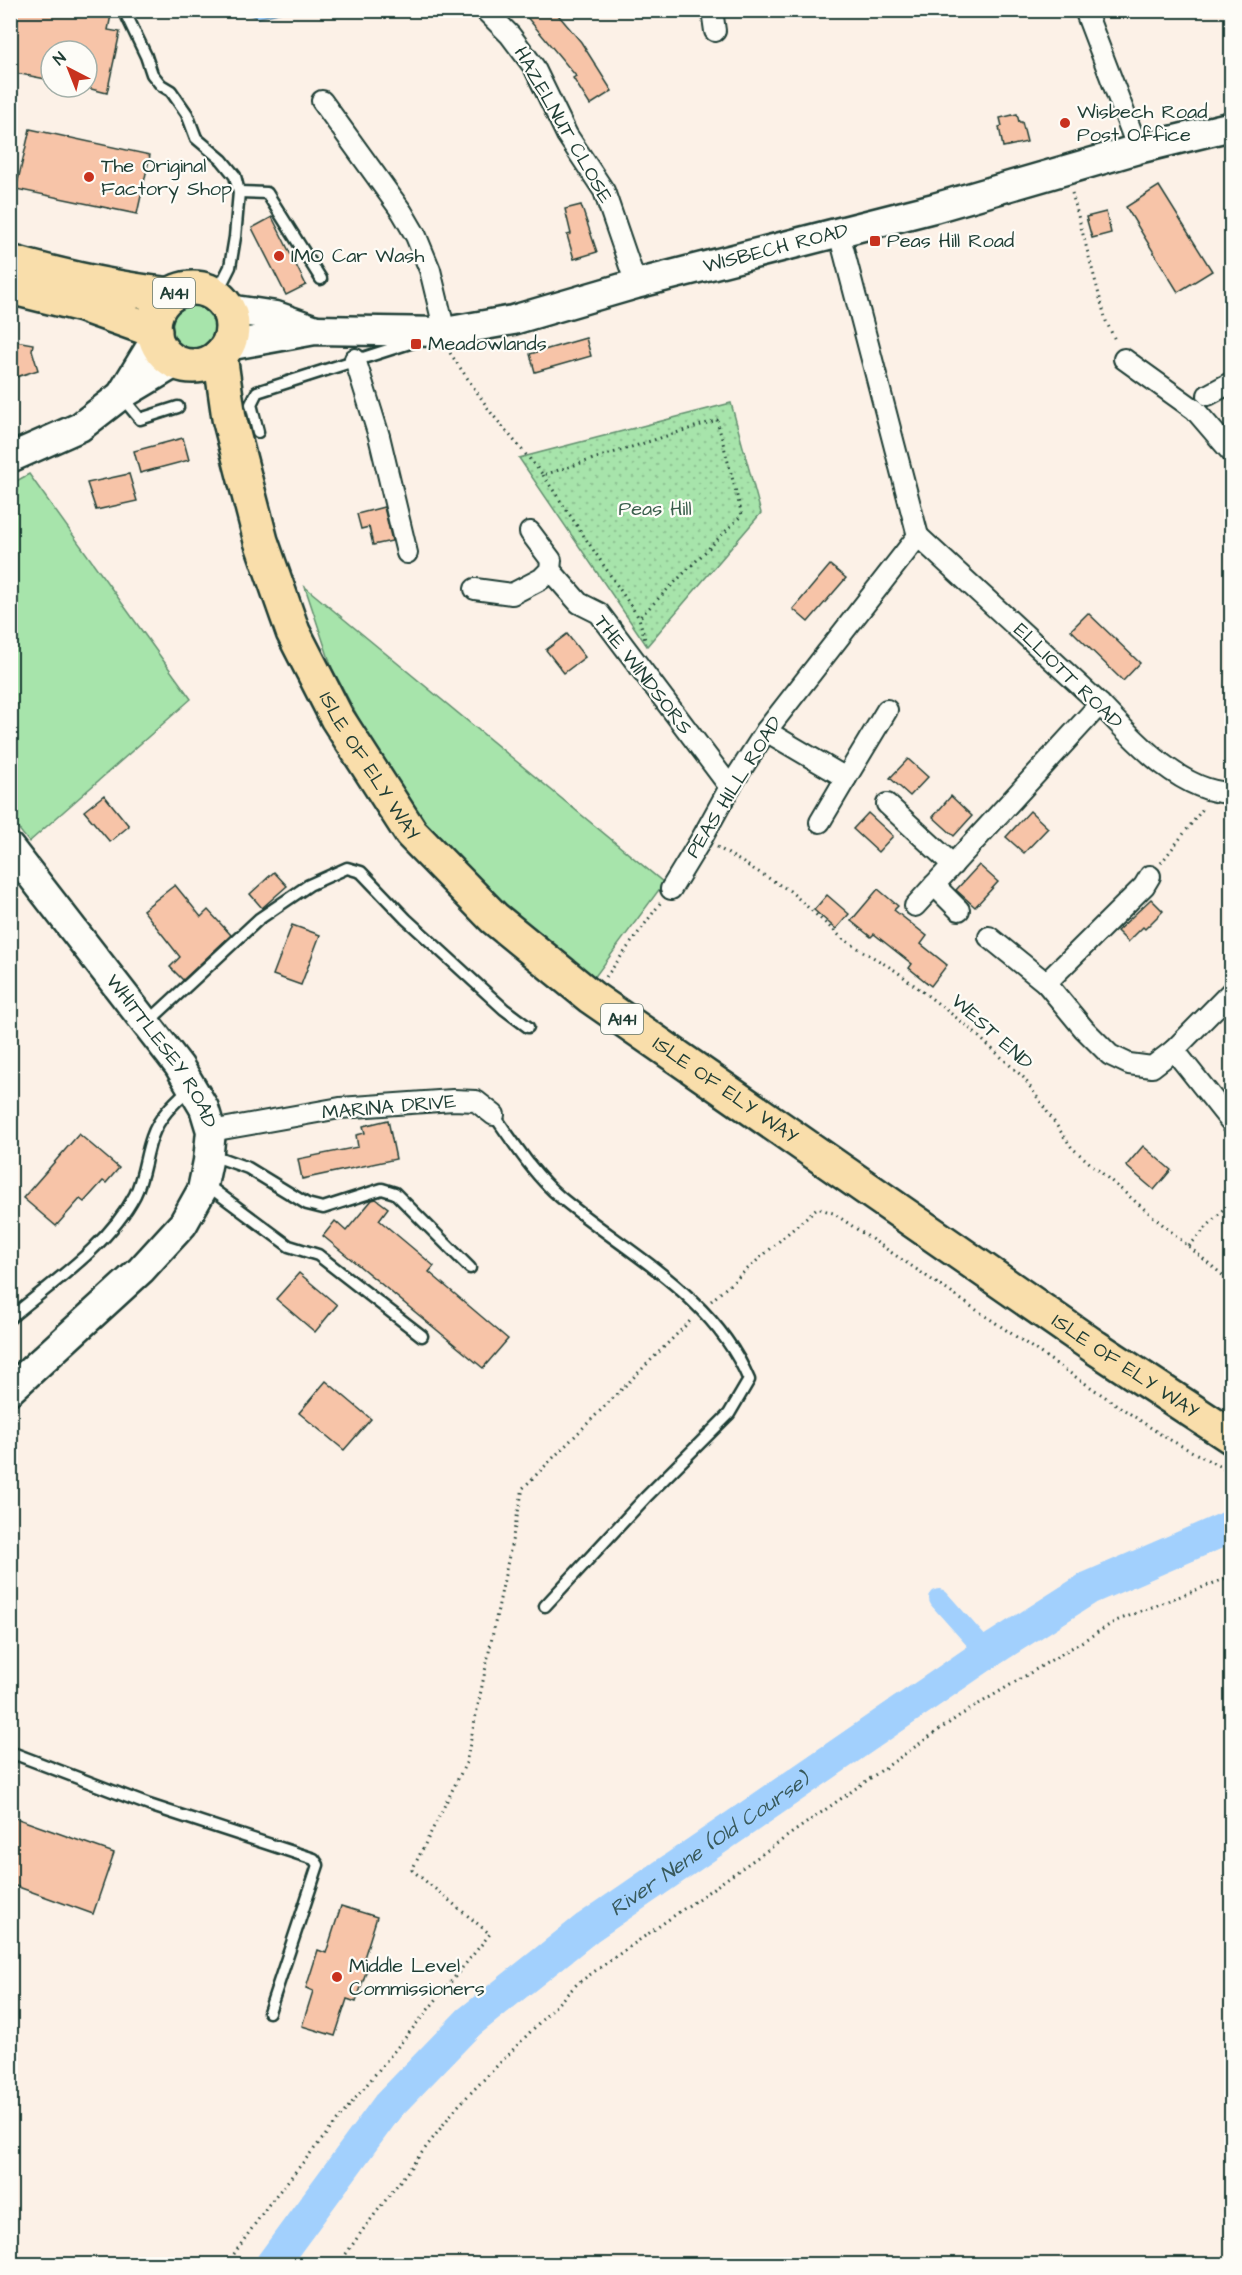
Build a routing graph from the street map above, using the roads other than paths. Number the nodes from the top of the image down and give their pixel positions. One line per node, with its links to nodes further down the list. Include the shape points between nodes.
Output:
1 (124, 10): 9 (lane, via 152,74 171,91 187,114 196,138 235,176)
2 (485, 10): 13 (street, HAZELNUT CLOSE, via 534,67 567,135 604,191)
3 (712, 10): 5 (street)
4 (1085, 10): 8 (street)
5 (715, 31)
6 (322, 101): 18 (street, via 416,236 430,270)
7 (1232, 126): 8 (main road, WISBECH ROAD)
8 (1138, 149): 10 (main road, WISBECH ROAD)
9 (238, 192): 12 (lane, via 267,194); 16 (lane, via 235,237)
10 (839, 233): 13 (main road, WISBECH ROAD); 31 (street)
11 (10, 262): 15 (highway, A141, via 108,286)
12 (321, 279)
13 (636, 284): 18 (main road, WISBECH ROAD, via 513,320)
14 (10, 288): 19 (highway, A141, via 82,305)
15 (171, 295): 16 (highway, A141, via 194,288 205,290); 19 (highway, A141, via 158,311)
16 (222, 302): 17 (main road, WISBECH ROAD); 20 (highway, A141, via 232,321 232,334)
17 (315, 330): 18 (main road, WISBECH ROAD); 20 (main road, WISBECH ROAD)
18 (445, 332): 21 (lane)
19 (155, 335): 20 (highway, via 168,356); 25 (main road)
20 (205, 357): 25 (main road); 65 (highway, ISLE OF ELY WAY / A141, via 229,418 261,542 293,632 337,718 411,833 494,918 591,997 1095,1347)
21 (355, 359): 27 (lane, via 257,392 251,404); 32 (street, via 379,436)
22 (1124, 359): 28 (street, via 1195,410)
23 (1232, 382): 24 (street)
24 (1208, 395)
25 (120, 396): 26 (lane, via 140,419); 29 (main road, via 80,427)
26 (178, 407)
27 (258, 432)
28 (1232, 453)
29 (10, 458)
30 (530, 532): 33 (street, THE WINDSORS, via 551,560)
31 (918, 536): 35 (street, ELLIOTT ROAD); 37 (street, PEAS HILL ROAD)
32 (407, 553)
33 (550, 570): 34 (street, via 512,594); 39 (street, THE WINDSORS, via 579,603 599,614)
34 (475, 589)
35 (1100, 704): 40 (street, ELLIOTT ROAD, via 1174,773); 44 (street)
36 (887, 710): 38 (street)
37 (766, 731): 38 (street); 39 (street, PEAS HILL ROAD)
38 (846, 778): 42 (street)
39 (730, 787): 47 (street, PEAS HILL ROAD)
40 (1224, 793)
41 (887, 804): 44 (street)
42 (820, 822)
43 (10, 848): 53 (main road, WHITTLESEY ROAD)
44 (953, 865): 46 (street)
45 (1150, 876): 51 (street)
46 (934, 885): 48 (street); 49 (street)
47 (670, 889)
48 (915, 906)
49 (959, 909)
50 (989, 937): 51 (street)
51 (1046, 983): 55 (street, via 1110,1055 1129,1064 1152,1067)
52 (1232, 991): 55 (street)
53 (146, 1024): 54 (lane, via 259,918 309,885 347,868 361,872 406,919); 56 (main road, WHITTLESEY ROAD)
54 (528, 1027)
55 (1174, 1050): 58 (street)
56 (191, 1087): 59 (main road, WHITTLESEY ROAD, via 204,1108); 62 (lane, via 164,1113 152,1137 135,1195 107,1237)
57 (494, 1115): 59 (street, MARINA DRIVE, via 476,1101 340,1108); 66 (lane, MARINA DRIVE, via 537,1174 559,1196 702,1310 739,1356 749,1380 729,1414)
58 (1232, 1123)
59 (210, 1142): 60 (main road, WHITTLESEY ROAD); 61 (lane, via 307,1204 323,1208 381,1189 395,1193)
60 (204, 1183): 63 (lane, via 289,1245 318,1255); 64 (main road, WHITTLESEY ROAD, via 183,1224 141,1270)
61 (470, 1268)
62 (10, 1318)
63 (422, 1336)
64 (10, 1390)
65 (1232, 1437)
66 (545, 1606)
67 (10, 1752): 68 (lane, via 314,1859 318,1865)
68 (269, 2012)

